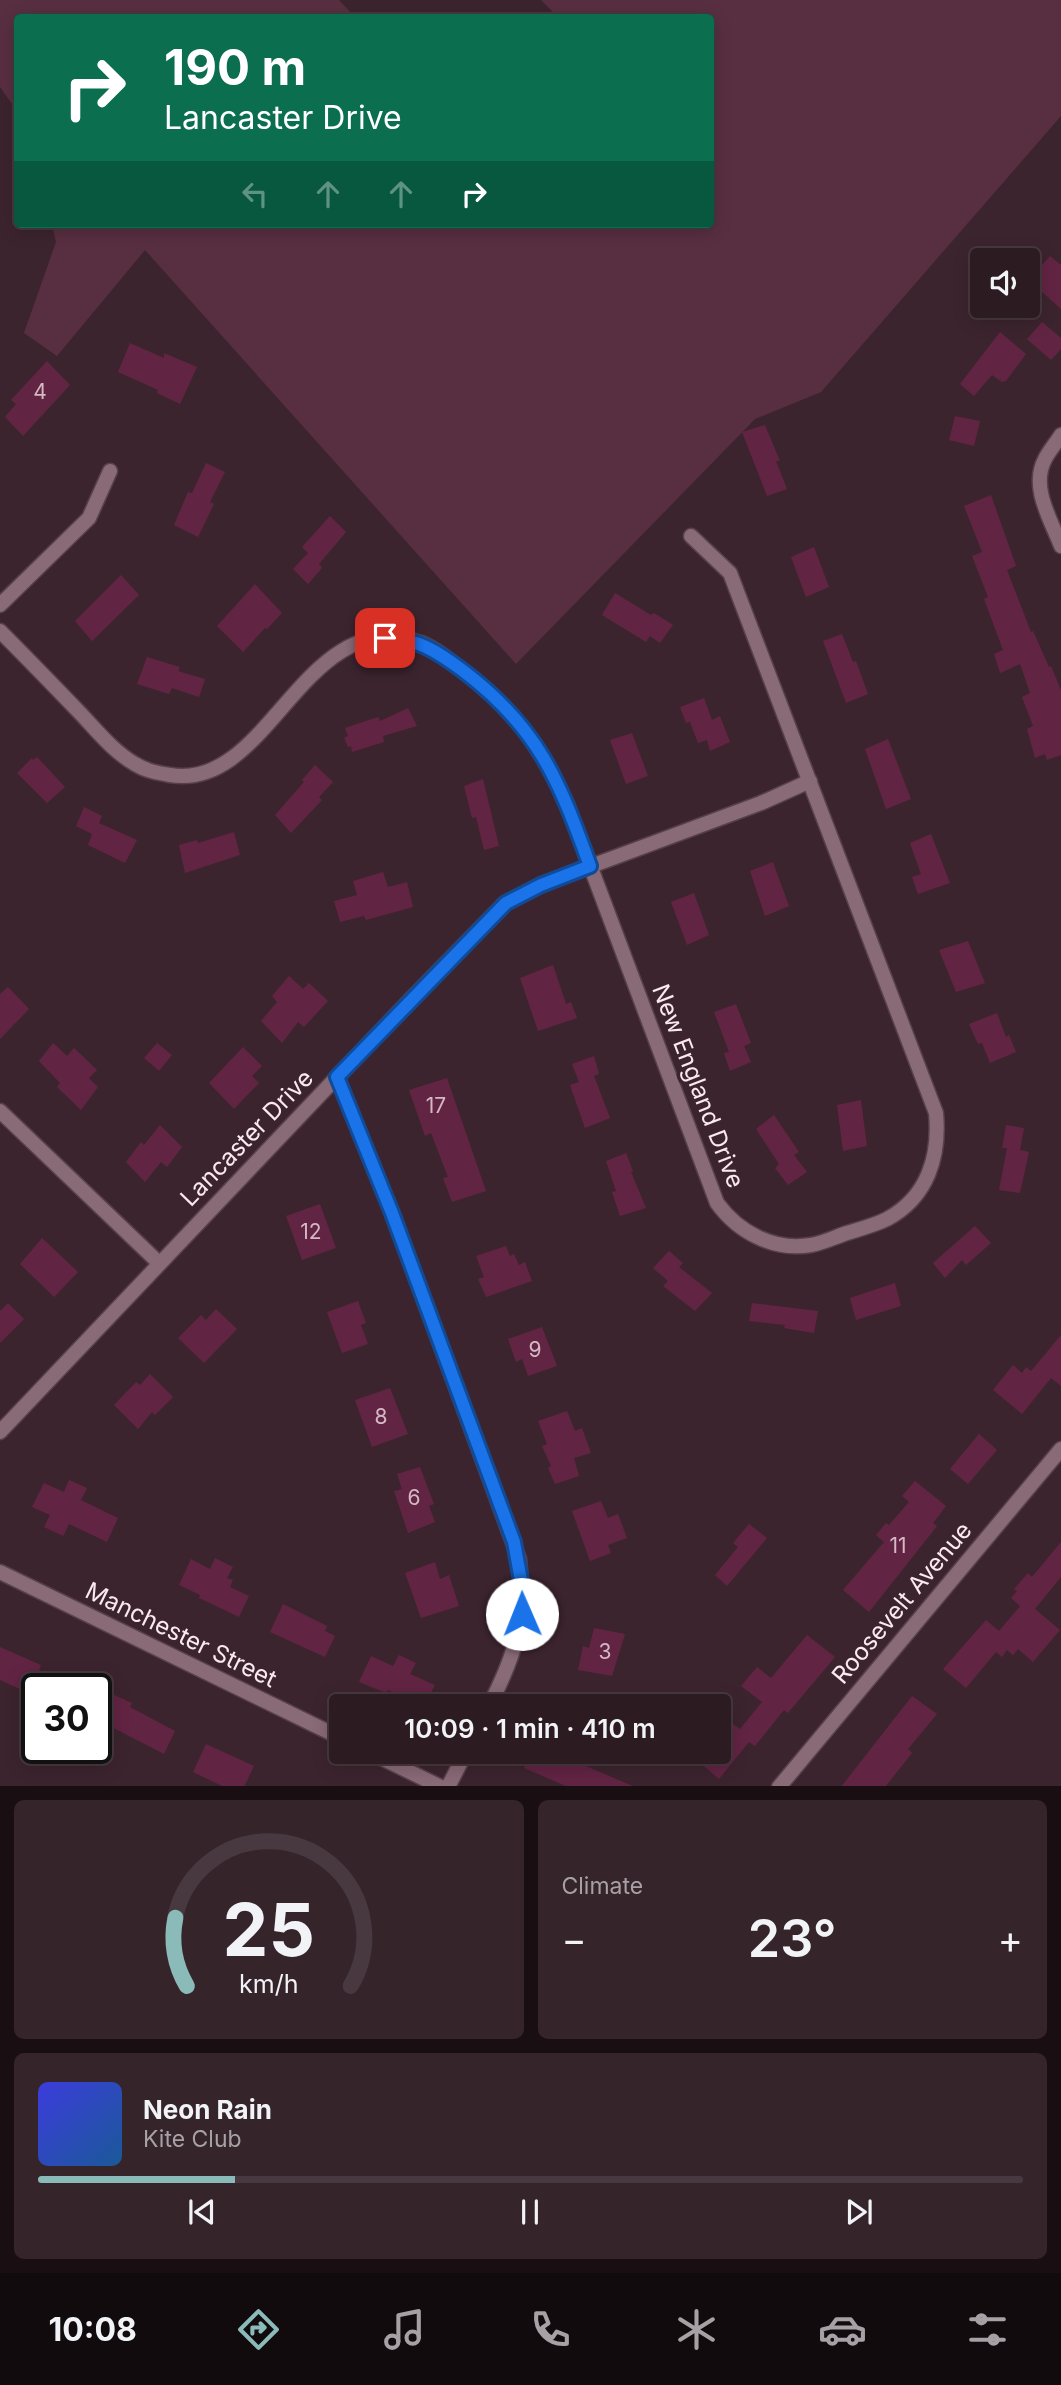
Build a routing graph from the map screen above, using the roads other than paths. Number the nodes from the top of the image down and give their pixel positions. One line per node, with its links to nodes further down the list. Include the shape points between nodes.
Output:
1 (1061, 435): 4 (street, via 1044,461 1040,488)
2 (110, 471): 5 (street, via 89,518)
3 (691, 536): 7 (street, New England Drive, via 730,573)
4 (1061, 546)
5 (0, 605)
6 (0, 631): 8 (street, New England Drive, via 115,749 146,770 173,776 211,770 238,754 314,673 345,649 371,639 421,643 483,686 526,730 549,765)
7 (810, 781): 8 (street, Lancaster Drive); 8 (street, New England Drive, via 936,1113 936,1154 926,1181 909,1203 884,1220 814,1245 786,1246 747,1232 723,1212 710,1188)
8 (590, 866): 9 (street, Lancaster Drive, via 506,903)
9 (337, 1077): 11 (street, Lancaster Drive); 15 (street, via 519,1559 522,1614 509,1668)
10 (0, 1111): 11 (street)
11 (159, 1263): 12 (street, Lancaster Drive)
12 (0, 1432)
13 (1061, 1449): 21 (street, Roosevelt Avenue)
14 (0, 1572): 16 (street, Manchester Street)
15 (495, 1694)
16 (329, 1732)
17 (394, 1764): 19 (street)
18 (460, 1764): 20 (street)
19 (439, 1786)
20 (449, 1786)
21 (780, 1786)

